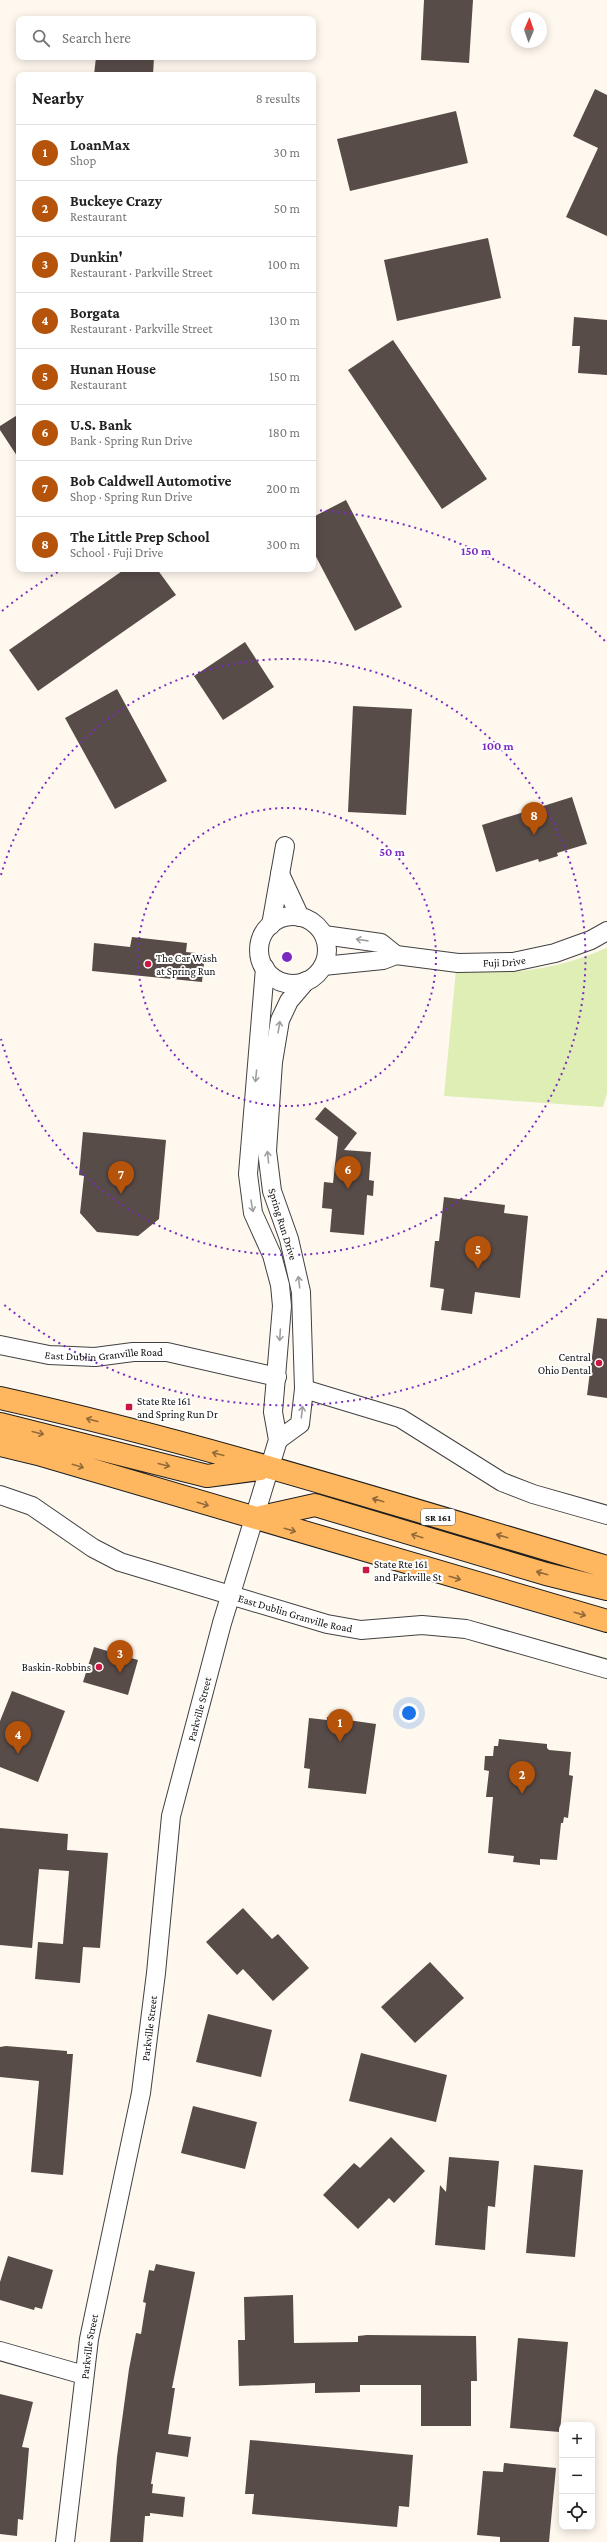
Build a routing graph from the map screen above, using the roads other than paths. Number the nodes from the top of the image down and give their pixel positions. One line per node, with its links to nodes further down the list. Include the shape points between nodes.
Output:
1 (285, 846): 2 (street)
2 (280, 874): 3 (street); 4 (street)
3 (300, 917): 4 (street, via 290,916); 6 (street, via 318,926)
4 (270, 924): 9 (street, via 260,942 259,952)
5 (607, 931): 7 (street, Fuji Drive, via 591,940 555,953 514,962 458,963)
6 (324, 935): 7 (street, one-way to 6, via 381,943); 8 (street, via 327,946)
7 (396, 955): 8 (street, Fuji Drive, via 383,960)
8 (323, 966): 10 (street, via 316,975)
9 (265, 968): 10 (street, via 273,977 283,982); 12 (street, Spring Run Drive, one-way to 12, via 248,1174 253,1213 272,1256 280,1285 282,1306)
10 (306, 981): 13 (street, Spring Run Drive, one-way to 10, via 298,1273 272,1191 267,1151 273,1062 280,1020 289,1001)
11 (0, 1345): 12 (street, East Dublin Granville Road, via 50,1355 95,1357 133,1352 167,1352)
12 (277, 1377): 16 (street, Spring Run Drive, via 273,1412)
13 (304, 1389): 16 (street, Spring Run Drive, one-way to 13, via 300,1424); 20 (street, via 400,1418 502,1482 533,1494)
14 (0, 1398): 18 (main road, SR 161, one-way to 14, via 62,1412)
15 (0, 1424): 18 (main road, one-way to 18, via 208,1476)
16 (278, 1440): 18 (street, Spring Run Drive)
17 (0, 1445): 21 (main road, one-way to 21, via 38,1454)
18 (269, 1468): 21 (street, Spring Run Drive); 22 (main road, SR 161, one-way to 18)
19 (0, 1495): 24 (street, East Dublin Granville Road, via 32,1506 93,1548 120,1562)
20 (607, 1515)
21 (253, 1519): 23 (main road, one-way to 21, via 546,1574 315,1505); 24 (street, Parkville Street); 25 (main road, one-way to 25)
22 (607, 1567)
23 (607, 1589)
24 (231, 1594): 26 (street, East Dublin Granville Road, via 345,1628 361,1630 422,1625 466,1629); 28 (street, Parkville Street, via 171,1816 141,2093 89,2338)
25 (607, 1621)
26 (607, 1669)
27 (0, 2351): 28 (street)
28 (84, 2375): 29 (street, Parkville Street)
29 (65, 2542)

